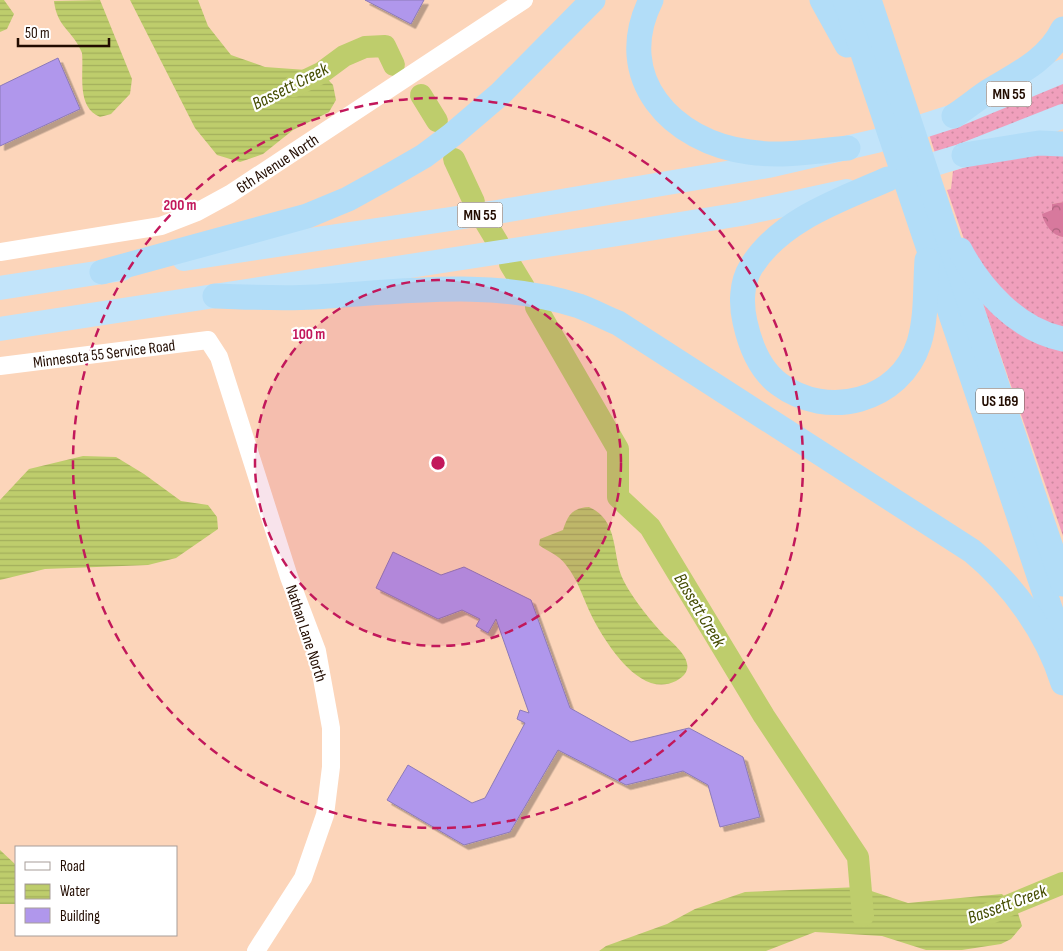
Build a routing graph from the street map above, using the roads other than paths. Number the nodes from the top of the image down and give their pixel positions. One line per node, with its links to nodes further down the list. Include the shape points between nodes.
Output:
1 (524, 0): 21 (street, 6th Avenue North, via 230,194 197,212 161,226)
2 (594, 0): 22 (highway, via 500,94 424,156 386,178 307,216)
3 (651, 0): 16 (highway, via 638,36 640,70 659,108 676,122 702,139 749,152 781,154)
4 (822, 0): 11 (highway)
5 (845, 0): 11 (highway, US 169)
6 (869, 0): 8 (highway, US 169)
7 (880, 0): 8 (highway)
8 (879, 28): 12 (highway, US 169)
9 (1063, 29): 13 (highway, via 1047,51 1023,72)
10 (1063, 71): 13 (highway, MN 55)
11 (870, 78): 12 (highway, US 169)
12 (890, 102): 19 (highway, US 169)
13 (954, 116): 16 (highway, MN 55)
14 (1063, 116): 17 (highway, MN 55)
15 (1063, 144): 17 (highway, via 1038,143)
16 (848, 148): 22 (highway, MN 55, via 623,192)
17 (964, 155): 18 (highway, MN 55)
18 (888, 179): 20 (highway, via 789,227 749,269 743,290 744,316 755,353 762,364 779,384 808,399 822,402 836,404 867,398 890,384 907,365 919,343 924,314); 24 (highway, MN 55, via 741,214)
19 (929, 206): 20 (highway, US 169); 26 (highway, via 975,275 1000,304 1034,329); 29 (highway, US 169)
20 (927, 245): 30 (highway, US 169)
21 (0, 252)
22 (102, 272): 23 (highway, MN 55)
23 (0, 288)
24 (215, 296): 25 (highway, MN 55); 31 (highway, via 312,297 436,289 488,290 560,301 593,312 638,335 972,551 1019,600 1052,653)
25 (0, 329)
26 (1063, 339)
27 (208, 340): 28 (street, Minnesota 55 Service Road); 32 (street, Nathan Lane North, via 219,358 292,586 317,651 331,728 331,767 325,815 319,833 303,878)
28 (0, 366)
29 (1063, 584)
30 (1063, 647)
31 (1063, 683)
32 (256, 951)

